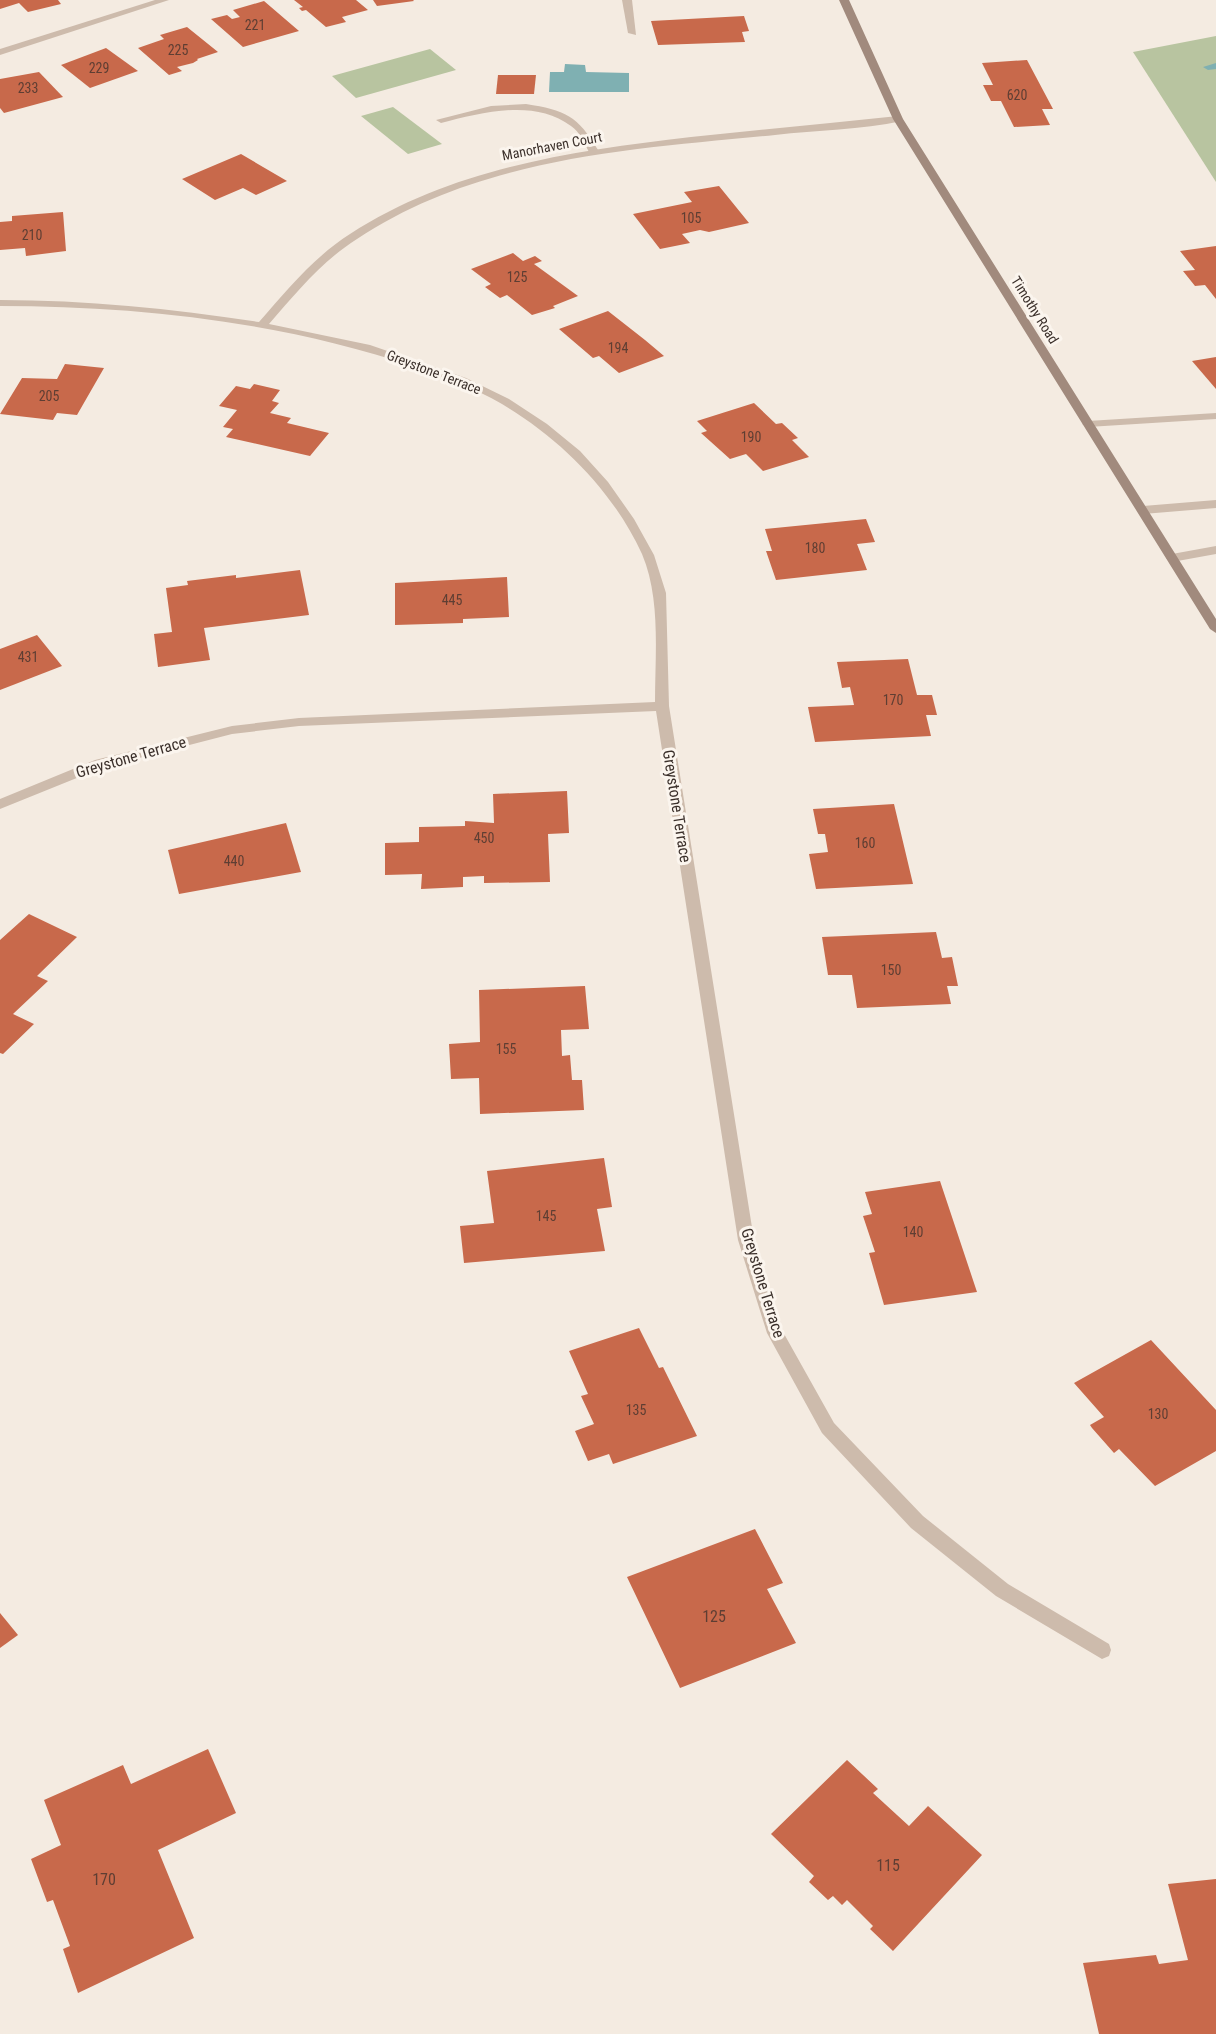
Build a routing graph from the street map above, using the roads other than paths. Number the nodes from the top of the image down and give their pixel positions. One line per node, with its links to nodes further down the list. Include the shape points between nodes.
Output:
1 (164, 0): 5 (street)
2 (627, 0): 4 (street)
3 (844, 0): 6 (main road, Timothy Road)
4 (633, 33)
5 (0, 52)
6 (898, 119): 8 (street, Manorhaven Court); 12 (main road, Timothy Road)
7 (441, 120): 8 (street, via 486,108 527,108 553,113 576,124)
8 (593, 150): 10 (street, Manorhaven Court, via 496,172 410,204 346,240 313,266 284,295)
9 (0, 303): 10 (street, Greystone Terrace, via 111,307)
10 (262, 326): 18 (street, Greystone Terrace, via 366,347 462,380 505,401 576,454 622,510 648,555 660,592)
11 (1216, 416): 12 (street)
12 (1088, 424): 14 (main road, Timothy Road)
13 (1216, 504): 14 (street)
14 (1143, 510): 16 (main road, Timothy Road)
15 (1216, 550): 16 (street)
16 (1172, 558): 17 (main road, Timothy Road)
17 (1216, 629)
18 (662, 706): 19 (street, Greystone Terrace, via 299,722 232,730 100,763); 20 (street, Greystone Terrace, via 746,1240 775,1333 828,1428 917,1522 1002,1590)
19 (0, 804)
20 (1101, 1650)

